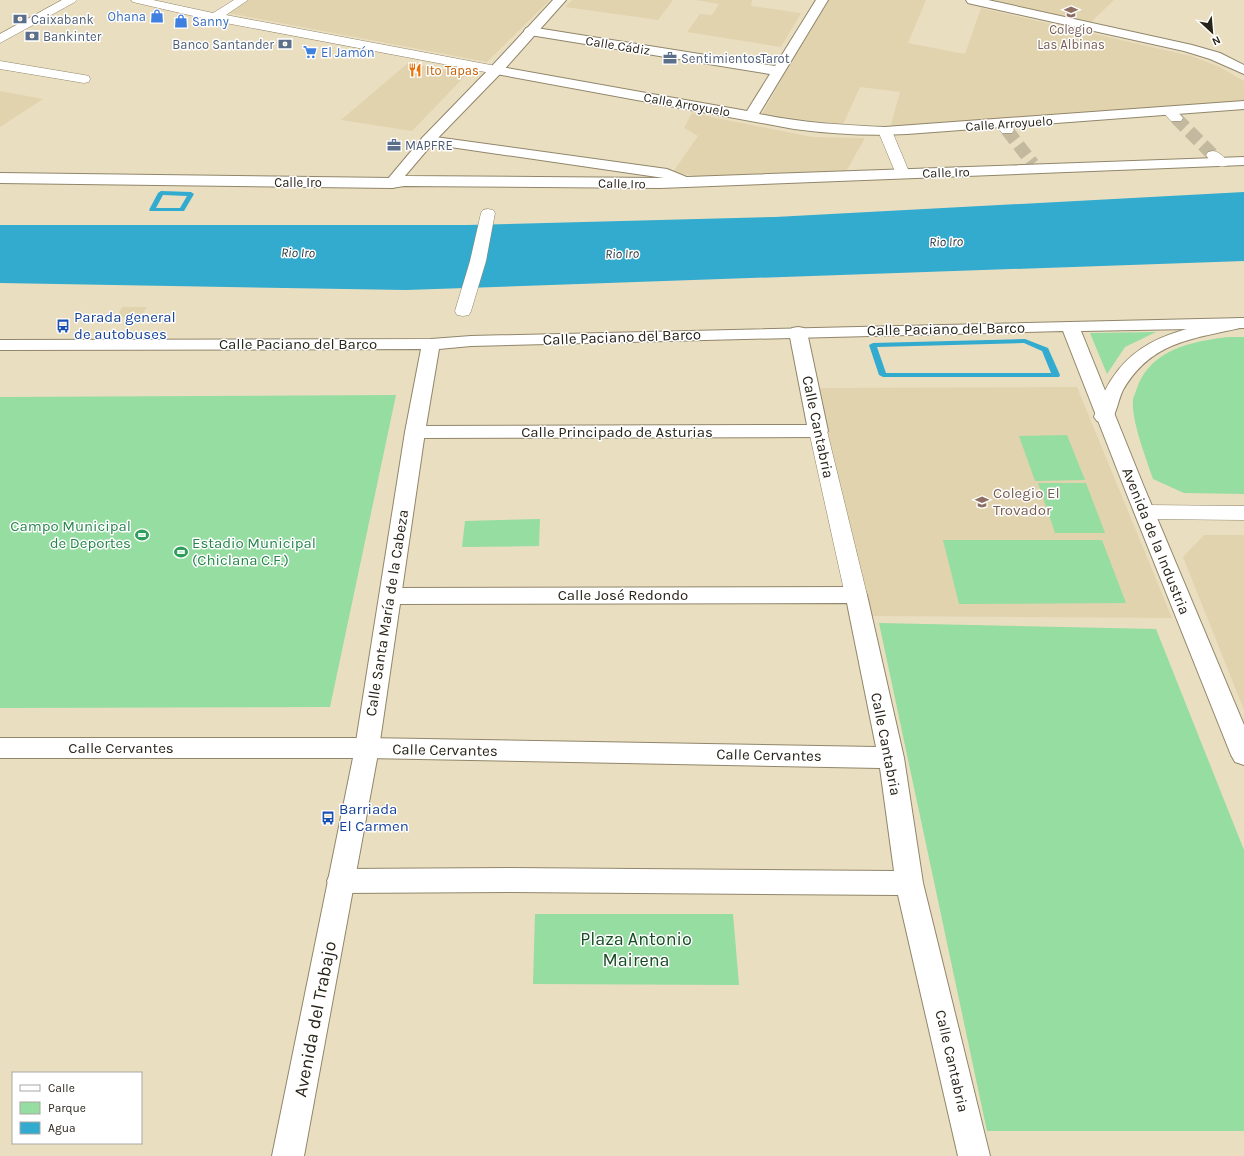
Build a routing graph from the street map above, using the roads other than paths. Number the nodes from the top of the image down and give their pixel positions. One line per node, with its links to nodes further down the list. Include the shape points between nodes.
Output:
1 (71, 0): 9 (street)
2 (137, 0): 7 (street, Calle Arroyuelo)
3 (242, 0): 7 (street)
4 (560, 0): 10 (street)
5 (822, 0): 15 (street)
6 (972, 0): 14 (street, via 1187,48 1215,56)
7 (214, 17): 13 (street, Calle Arroyuelo)
8 (6, 23): 9 (street)
9 (24, 26): 11 (street)
10 (530, 31): 13 (street); 15 (street, Calle Cádiz)
11 (0, 39)
12 (0, 65): 16 (street)
13 (496, 70): 18 (street, Calle Arroyuelo); 20 (street)
14 (1244, 70)
15 (778, 71): 18 (street)
16 (84, 79)
17 (1244, 105): 19 (street, Calle Arroyuelo, via 1172,114 1005,127)
18 (751, 116): 19 (street, Calle Arroyuelo, via 794,125)
19 (885, 131): 23 (street)
20 (428, 140): 22 (street); 26 (street)
21 (1244, 161): 23 (street, Calle Iro, via 1217,159)
22 (614, 167): 25 (street, via 667,174); 27 (street, via 622,170 623,176)
23 (903, 174): 25 (street, Calle Iro)
24 (0, 178): 26 (street, Calle Iro)
25 (684, 180): 27 (street, Calle Iro, via 660,183)
26 (392, 183): 27 (street, Calle Iro)
27 (608, 183)
28 (488, 213): 29 (street, via 478,261)
29 (463, 311)
30 (1242, 323): 31 (street, Calle Paciano del Barco); 35 (street, via 1193,332 1162,343 1145,353 1114,391)
31 (1070, 326): 32 (street, Calle Paciano del Barco); 35 (street, Avenida de la Industria)
32 (798, 332): 33 (street, Calle Paciano del Barco); 36 (street, Calle Cantabria)
33 (431, 344): 34 (street, Calle Paciano del Barco); 37 (street, Calle Santa María de la Cabeza)
34 (0, 345)
35 (1104, 416): 38 (street, Avenida de la Industria)
36 (818, 431): 37 (street, Calle Principado de Asturias); 40 (street, Calle Cantabria)
37 (415, 432): 41 (street, Calle Santa María de la Cabeza)
38 (1145, 512): 39 (street); 44 (street, Avenida de la Industria)
39 (1244, 513)
40 (856, 595): 41 (street, Calle José Redondo); 45 (street, Calle Cantabria)
41 (390, 596): 43 (street, Calle Santa María de la Cabeza)
42 (0, 748): 43 (street, Calle Cervantes)
43 (367, 748): 45 (street, Calle Cervantes); 46 (street, Calle Santa María de la Cabeza)
44 (1244, 755)
45 (891, 758): 47 (street, Calle Cantabria)
46 (341, 881): 47 (street); 48 (street, Avenida del Trabajo)
47 (909, 883): 49 (street, Calle Cantabria)
48 (288, 1156)
49 (974, 1156)

